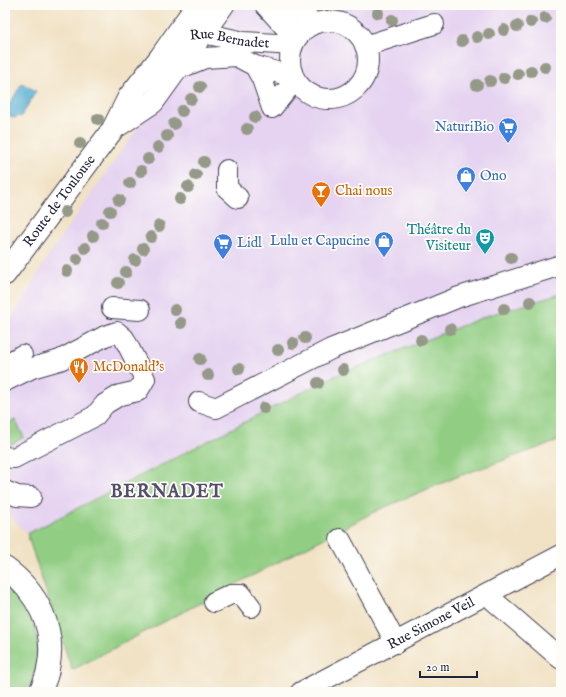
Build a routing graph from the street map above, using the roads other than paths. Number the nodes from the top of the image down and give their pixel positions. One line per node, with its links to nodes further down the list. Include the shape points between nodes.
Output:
1 (197, 5): 8 (main road, Route de Toulouse)
2 (265, 5): 7 (street, Rue Bernadet)
3 (281, 5): 5 (street)
4 (212, 16): 7 (street, Rue Bernadet, via 208,34 244,42); 8 (street, Rue Bernadet, via 188,36); 11 (main road, Route de Toulouse)
5 (315, 23): 7 (street, via 306,28); 9 (street, via 339,22 350,27 359,35)
6 (434, 24): 9 (street)
7 (294, 42): 12 (street, Rue Bernadet, via 290,63)
8 (169, 45): 13 (main road, Route de Toulouse, via 129,97)
9 (365, 46): 12 (street, via 368,58 361,82 352,91 340,97 315,97 304,90)
10 (255, 66): 11 (street, Rue Bernadet, via 236,56 206,58); 12 (street, Rue Bernadet); 12 (street, Rue Bernadet, via 272,108)
11 (178, 69): 13 (main road, Route de Toulouse, via 152,102)
12 (293, 76)
13 (114, 129): 17 (main road, Route de Toulouse)
14 (227, 170): 15 (street, via 228,188)
15 (238, 198)
16 (561, 265): 23 (street, via 459,297 332,349 216,408)
17 (5, 274)
18 (112, 308): 19 (street)
19 (140, 310)
20 (22, 355): 21 (street)
21 (5, 365)
22 (5, 381): 24 (street, via 32,368 60,360 104,336 117,332 124,338 144,380 138,391 120,395 95,416 14,458)
23 (199, 402)
24 (5, 457)
25 (5, 491): 26 (street, via 17,496)
26 (31, 497)
27 (340, 539): 33 (street)
28 (561, 555): 30 (street, Rue Simone Veil)
29 (5, 568): 35 (main road, via 28,588 43,612 50,640 48,669)
30 (488, 594): 33 (street, Rue Simone Veil); 34 (street)
31 (214, 602): 32 (street, via 231,594 241,594)
32 (251, 607)
33 (396, 644): 36 (street, Rue Simone Veil)
34 (561, 660)
35 (40, 692)
36 (301, 692)

